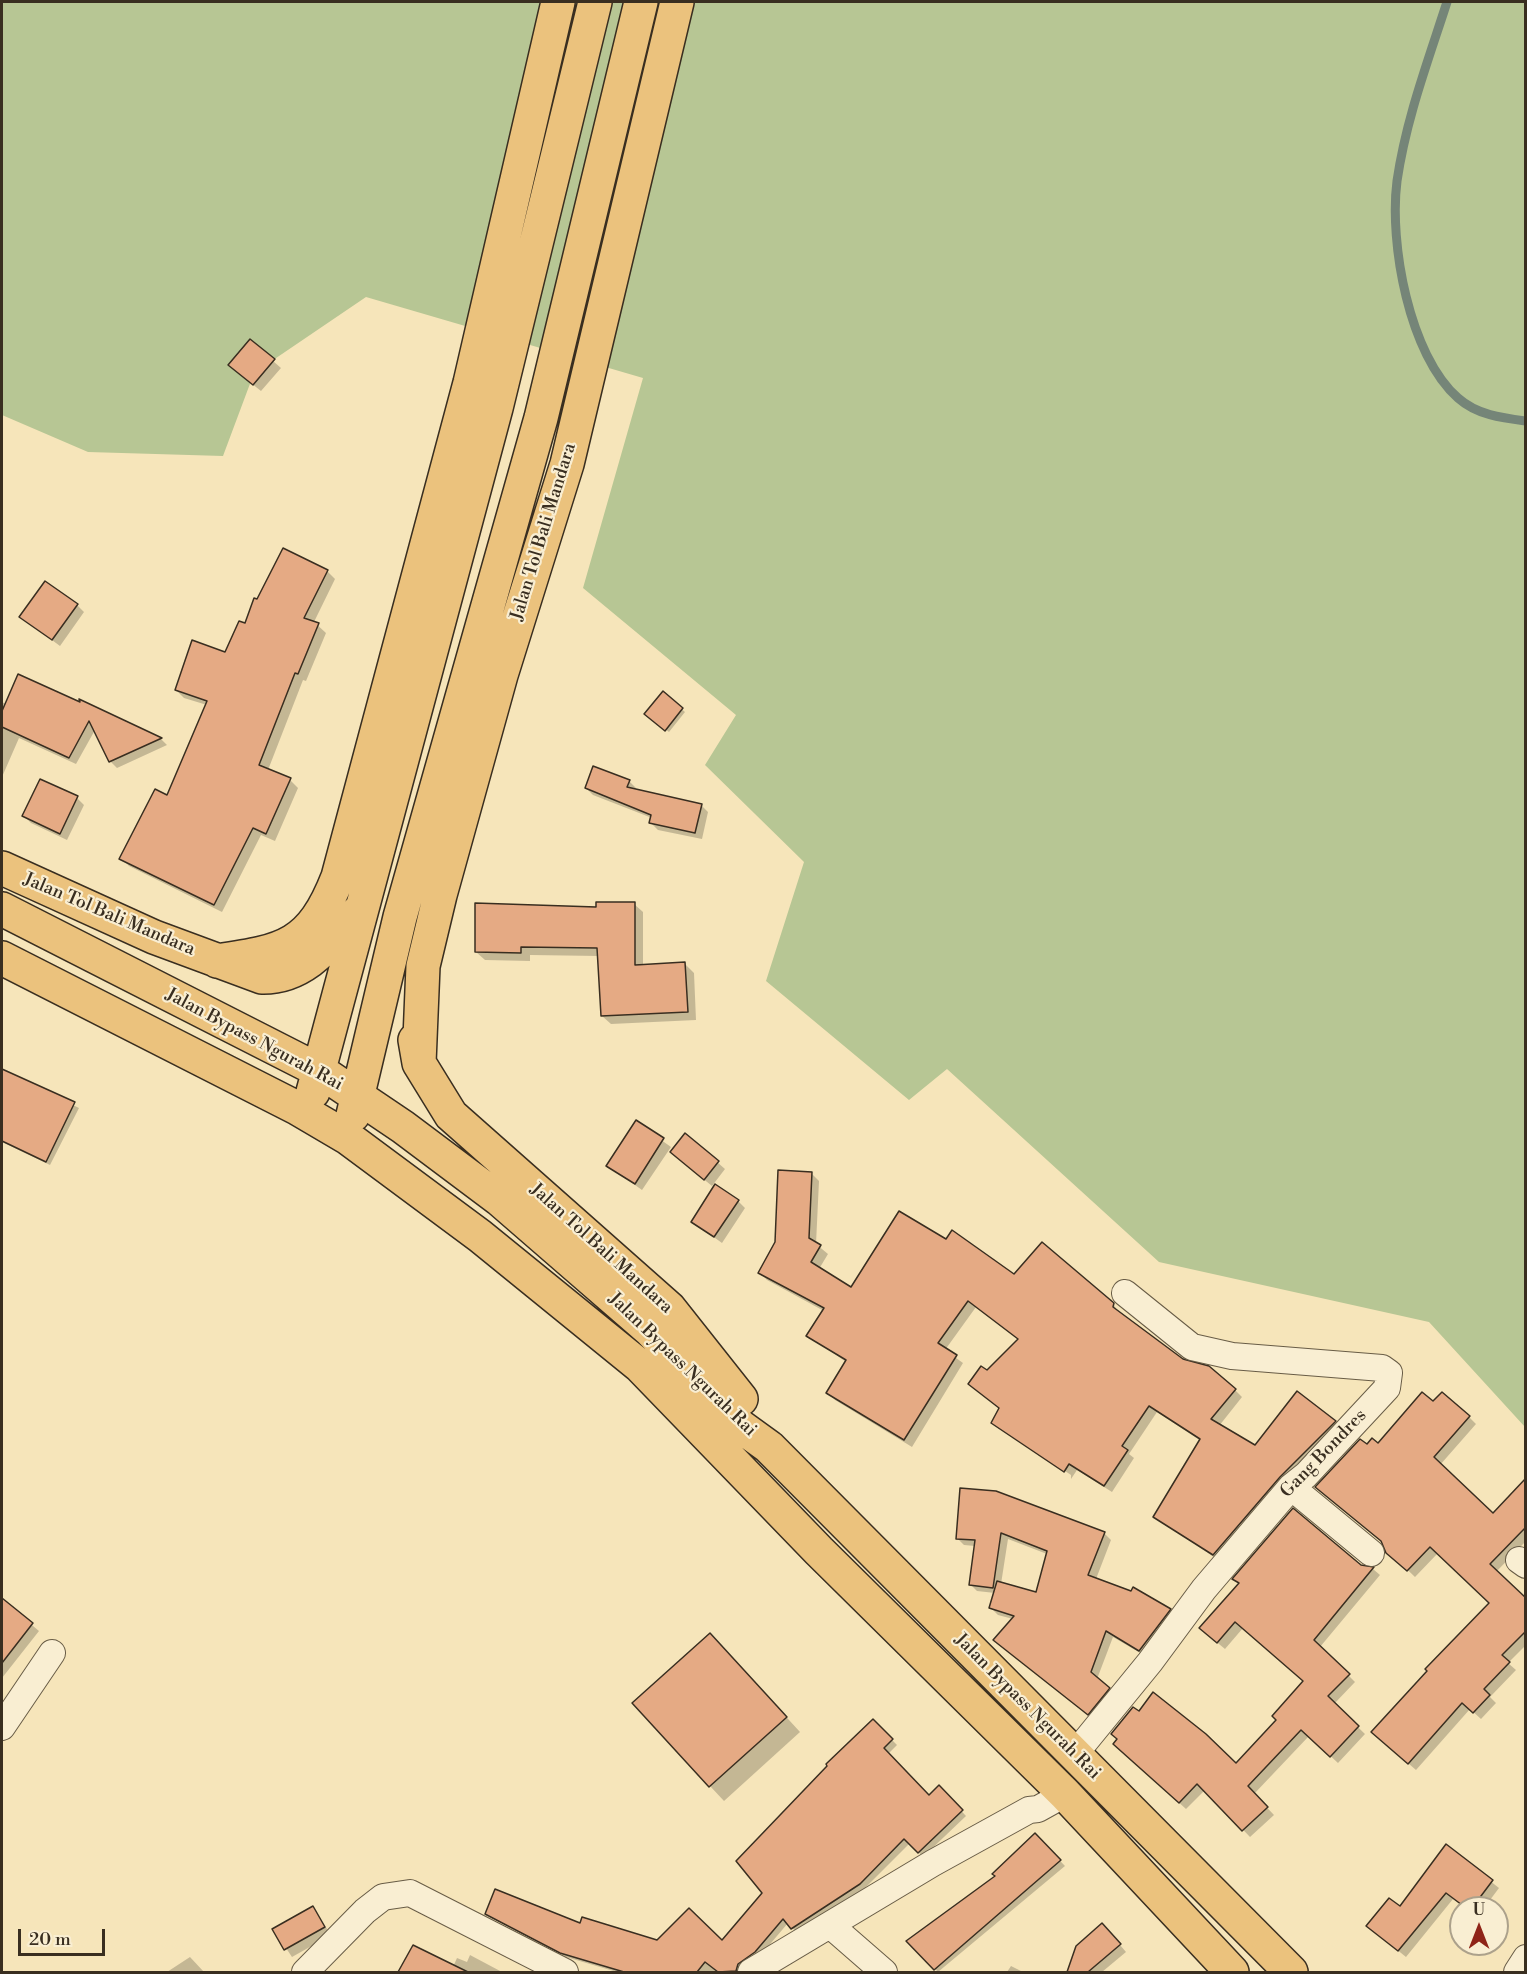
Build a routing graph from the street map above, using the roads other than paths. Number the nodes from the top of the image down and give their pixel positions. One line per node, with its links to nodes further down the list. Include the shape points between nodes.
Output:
1 (558, 2): 5 (highway, Jalan Tol Bali Mandara)
2 (595, 2): 7 (highway, Jalan Tol Bali Mandara)
3 (641, 2): 8 (highway, Jalan Tol Bali Mandara, via 541,418)
4 (677, 2): 6 (highway, Jalan Tol Bali Mandara)
5 (465, 397): 7 (highway); 14 (highway, Jalan Tol Bali Mandara, via 331,894 311,926 283,947 270,953)
6 (567, 464): 8 (highway); 15 (highway, Jalan Tol Bali Mandara, via 501,675 440,895 423,966)
7 (427, 671): 10 (highway, Jalan Tol Bali Mandara)
8 (469, 680): 12 (highway, Jalan Tol Bali Mandara)
9 (2, 868): 14 (highway, Jalan Tol Bali Mandara)
10 (362, 908): 14 (highway, Jalan Tol Bali Mandara, via 314,959 280,978 262,977); 16 (highway, Jalan Tol Bali Mandara)
11 (2, 909): 16 (highway, Jalan Bypass Ngurah Rai)
12 (400, 917): 15 (highway, Jalan Tol Bali Mandara, via 404,991); 17 (highway, Jalan Tol Bali Mandara)
13 (2, 958): 18 (highway, Jalan Bypass Ngurah Rai)
14 (217, 961)
15 (419, 1063): 21 (highway, Jalan Tol Bali Mandara, via 451,1115 669,1308 753,1414)
16 (320, 1071): 17 (highway, Jalan Bypass Ngurah Rai); 18 (highway, Jalan Tol Bali Mandara)
17 (357, 1095): 19 (highway, Jalan Tol Bali Mandara); 21 (highway, Jalan Bypass Ngurah Rai, via 508,1206 650,1330 740,1426)
18 (307, 1113): 19 (highway, Jalan Bypass Ngurah Rai)
19 (348, 1138): 27 (highway, Jalan Bypass Ngurah Rai, via 480,1236 640,1366 819,1551)
20 (1125, 1293): 22 (street, Gang Bondres, via 1192,1347 1232,1356 1382,1368 1389,1373 1387,1388)
21 (770, 1448): 26 (highway, Jalan Bypass Ngurah Rai)
22 (1291, 1487): 23 (street); 26 (street, Gang Bondres, via 1204,1589)
23 (1371, 1554)
24 (52, 1653): 25 (street)
25 (2, 1727)
26 (1074, 1755): 35 (highway, Jalan Bypass Ngurah Rai)
27 (1060, 1788): 28 (street, via 1038,1809 1029,1810 933,1863); 34 (highway, Jalan Bypass Ngurah Rai)
28 (830, 1925): 32 (street); 33 (street)
29 (1526, 1958): 36 (street)
30 (305, 1972): 31 (street, via 383,1897 410,1893)
31 (566, 1972)
32 (751, 1972)
33 (884, 1972)
34 (1232, 1972)
35 (1291, 1972)
36 (1517, 1972)

